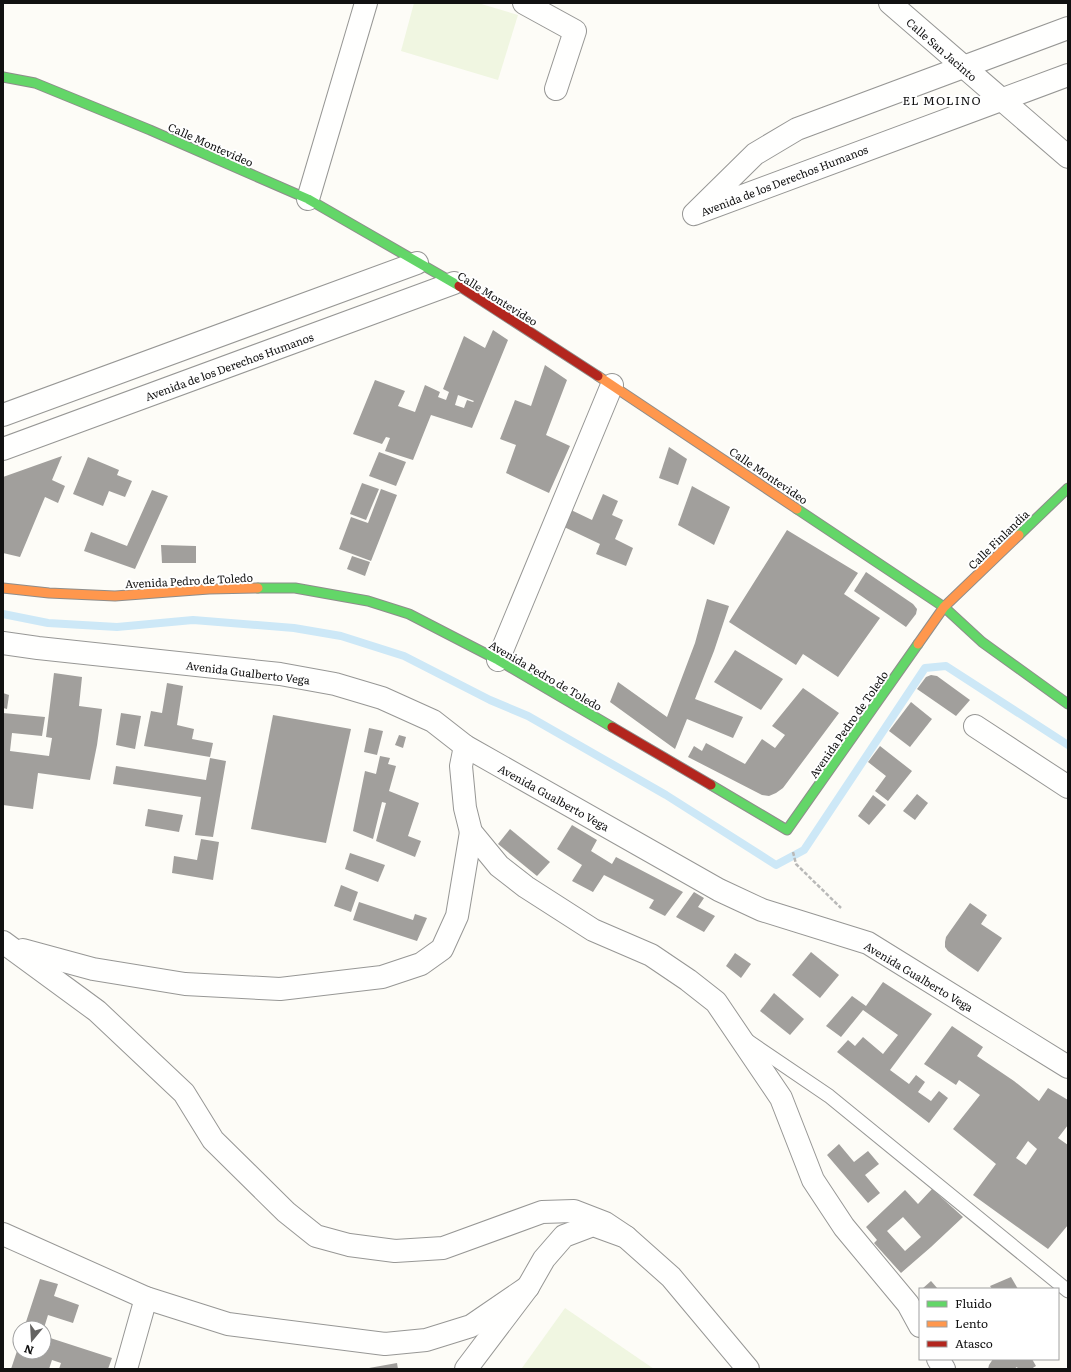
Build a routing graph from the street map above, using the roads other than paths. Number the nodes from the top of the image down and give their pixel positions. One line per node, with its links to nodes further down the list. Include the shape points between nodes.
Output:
1 (366, 3): 11 (street)
2 (524, 3): 8 (street, via 575,31)
3 (890, 3): 5 (street, Calle San Jacinto)
4 (1068, 28): 5 (street, Avenida de los Derechos Humanos)
5 (964, 67): 9 (street, Calle San Jacinto); 9 (street, Avenida de los Derechos Humanos, via 797,129 755,154 694,214)
6 (1068, 75): 9 (street, Avenida de los Derechos Humanos)
7 (3, 77): 11 (street, Calle Montevideo, via 35,83)
8 (556, 89)
9 (1001, 99): 10 (street, Calle San Jacinto)
10 (1068, 157)
11 (308, 199): 12 (street, Calle Montevideo)
12 (417, 263): 13 (street, Calle Montevideo); 15 (street)
13 (454, 283): 14 (street, Calle Montevideo); 16 (street, Avenida de los Derechos Humanos)
14 (612, 384): 19 (street, Calle Montevideo); 21 (street)
15 (3, 415)
16 (3, 449)
17 (1068, 488): 19 (street, Calle Finlandia)
18 (3, 588): 21 (street, Avenida Pedro de Toledo, via 115,596 209,589 295,588 368,601 409,614)
19 (944, 607): 21 (street, Avenida Pedro de Toledo, via 787,830); 22 (street, Calle Montevideo, via 982,642)
20 (3, 642): 24 (street, Avenida Gualberto Vega, via 280,674 335,684 382,698 433,721)
21 (498, 660)
22 (1068, 704)
23 (975, 726): 25 (street)
24 (465, 746): 26 (street, via 462,766 465,808); 29 (street, Avenida Gualberto Vega, via 719,890 762,910 868,943)
25 (1068, 787)
26 (471, 832): 27 (street, via 457,916 442,949 422,964 382,977 280,989 185,984 93,969); 28 (street, via 499,866 526,887 593,930 651,955 688,980 716,1002)
27 (7, 944): 31 (street, via 97,1011 167,1076 184,1093 213,1140 286,1212 316,1236 349,1245 396,1252 443,1248 542,1212 574,1211 605,1223)
28 (739, 1035): 33 (lane, via 829,1096); 35 (street, via 780,1098 813,1180 844,1227 908,1304)
29 (1068, 1067)
30 (3, 1234): 34 (street)
31 (626, 1237): 32 (street, via 593,1226 564,1236 544,1259); 39 (street, via 671,1277)
32 (528, 1287): 34 (street, via 471,1326 426,1340 385,1344 228,1324); 38 (street)
33 (1068, 1291)
34 (146, 1298): 37 (street)
35 (919, 1324)
36 (939, 1360): 40 (street)
37 (126, 1369)
38 (466, 1369)
39 (748, 1369)
40 (944, 1369)

